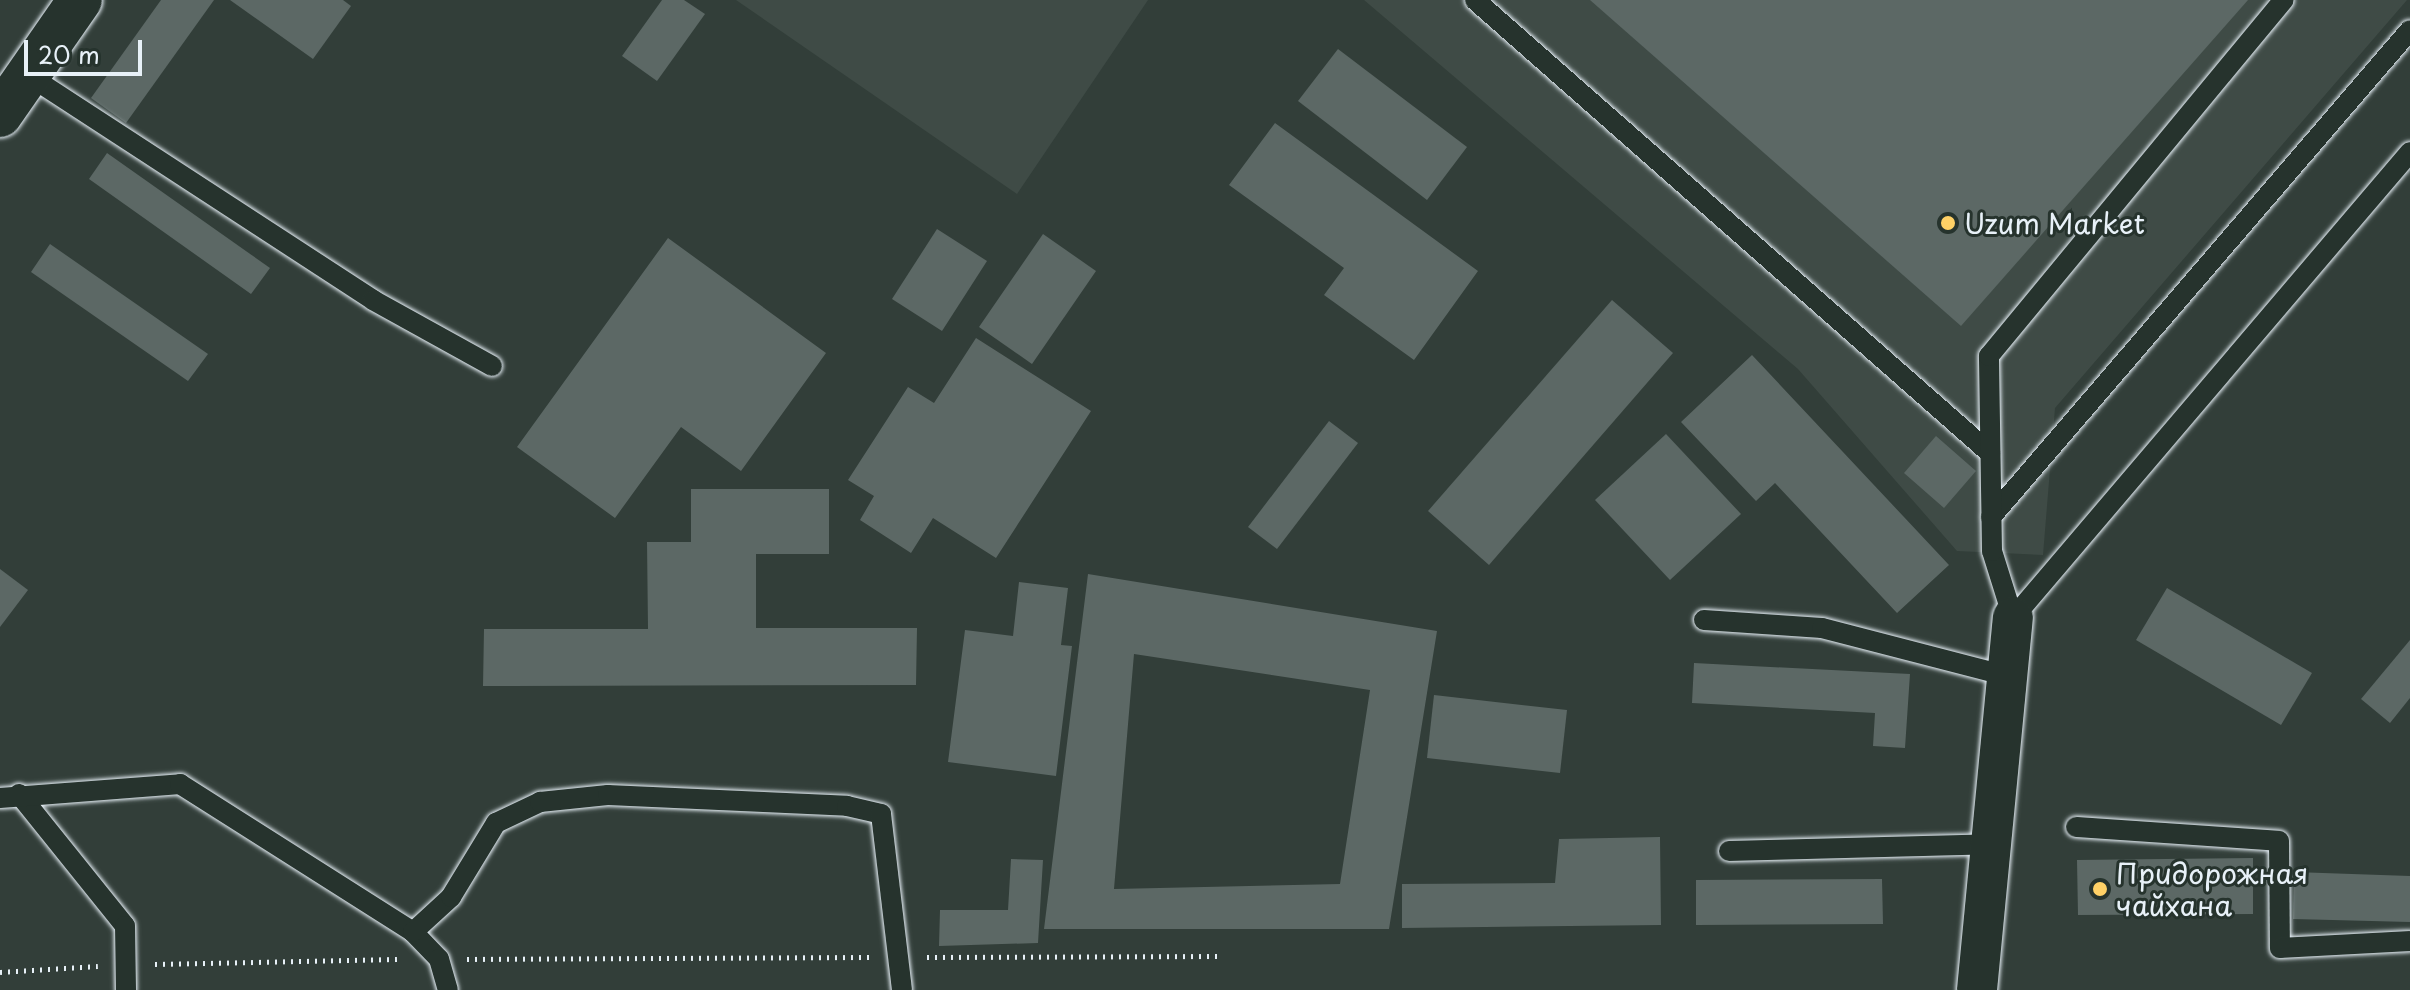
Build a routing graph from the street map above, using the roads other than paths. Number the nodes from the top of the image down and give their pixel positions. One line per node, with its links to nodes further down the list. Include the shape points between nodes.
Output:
1 (80, 0): 5 (main road)
2 (1475, 0): 9 (lane)
3 (2284, 0): 9 (lane, via 1989,356)
4 (2410, 30): 10 (lane)
5 (28, 75): 6 (main road); 8 (lane, via 373,300)
6 (0, 115)
7 (2410, 152): 11 (lane)
8 (492, 366)
9 (1990, 453): 10 (lane)
10 (1991, 517): 11 (lane, via 1992,551)
11 (2013, 618): 13 (street)
12 (1704, 620): 13 (lane, via 1822,628)
13 (2007, 676): 16 (street)
14 (10, 796): 18 (lane, via 180,784); 20 (lane, via 125,926)
15 (2076, 827): 19 (lane, via 2279,841 2280,948)
16 (1991, 844): 17 (lane); 23 (street)
17 (1729, 851)
18 (413, 932): 21 (lane, via 439,959); 22 (lane, via 451,897 496,823 540,802 608,795 847,806 881,814 903,957)
19 (2410, 941)
20 (126, 990)
21 (448, 990)
22 (902, 990)
23 (1977, 990)

